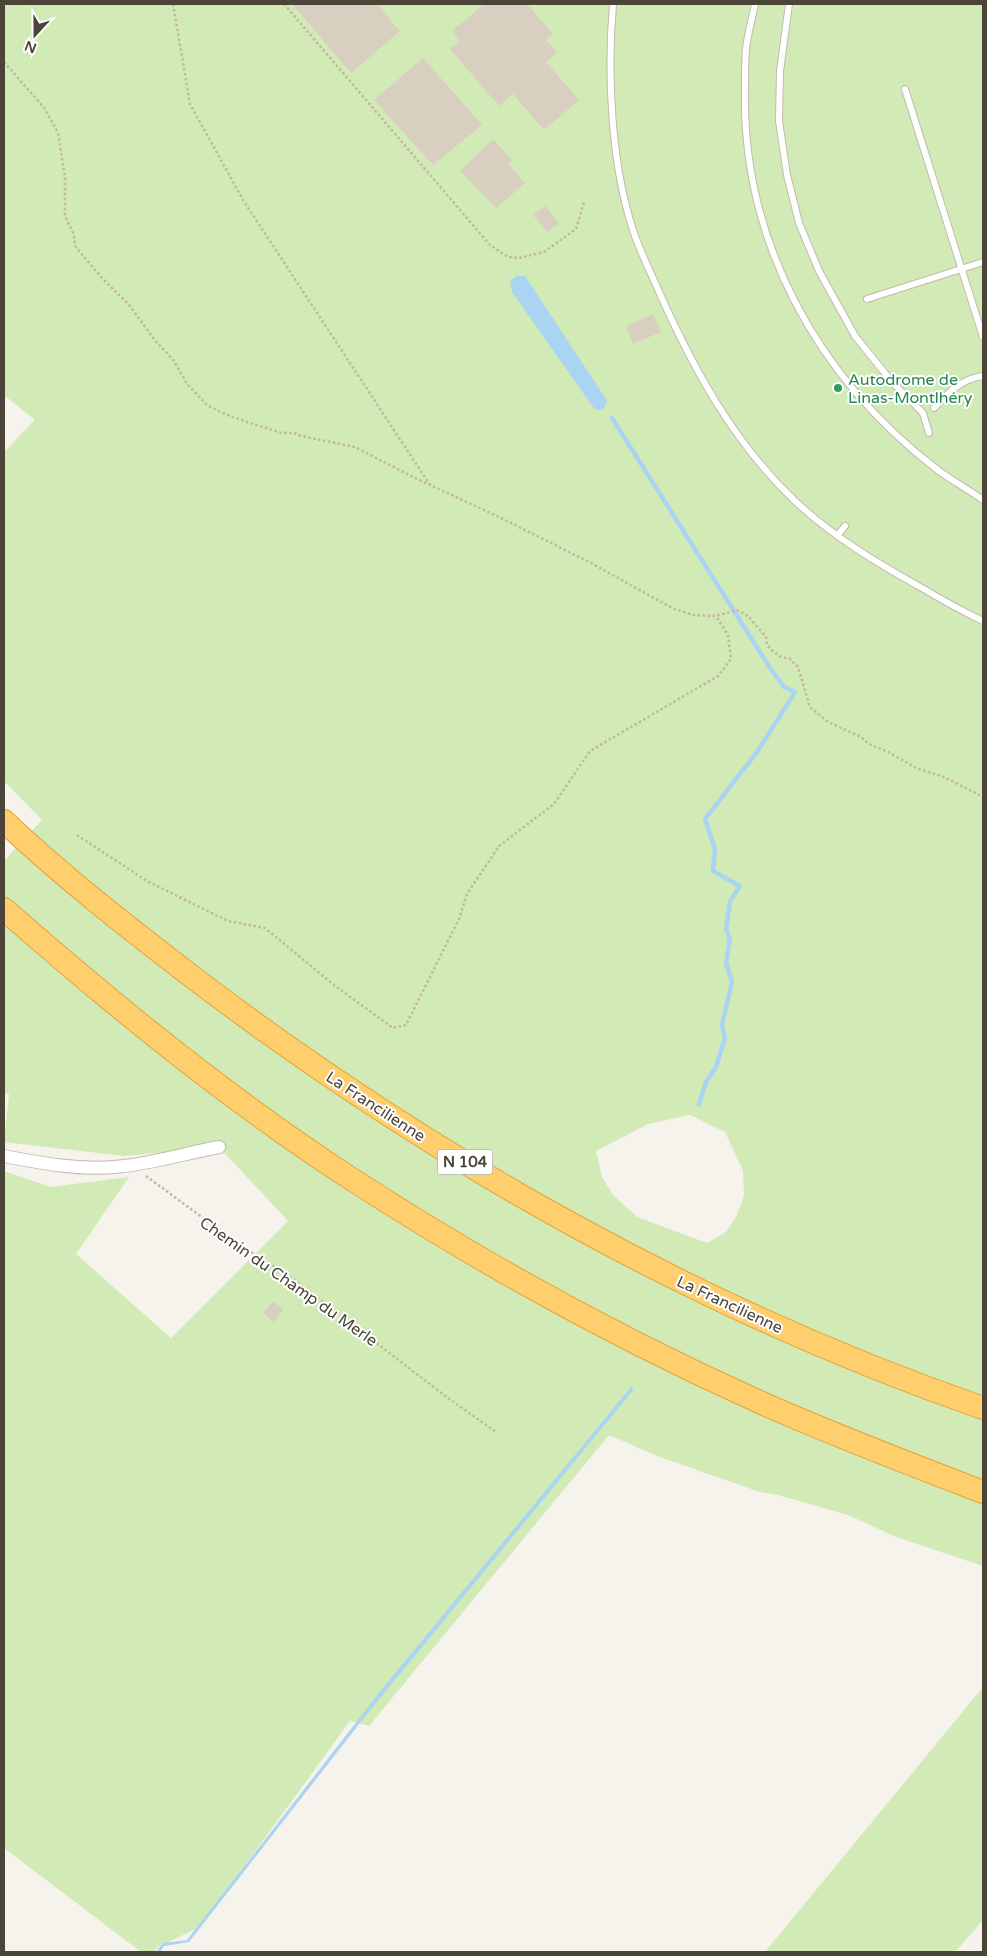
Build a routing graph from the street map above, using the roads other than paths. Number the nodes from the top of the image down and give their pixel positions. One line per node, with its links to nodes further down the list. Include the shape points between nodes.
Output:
1 (613, 4): 14 (lane, via 611,84 614,128 620,175 633,232 696,368 726,420 754,457 795,501)
2 (755, 4): 12 (lane, via 746,49 744,114 748,161 766,237 788,291 830,360 869,407 939,471)
3 (789, 4): 11 (lane, via 781,56 779,121 799,223 819,271 855,336 923,414)
4 (906, 89): 6 (lane)
5 (983, 262): 6 (lane)
6 (962, 268): 7 (lane); 8 (lane)
7 (867, 298)
8 (983, 337)
9 (983, 376): 10 (lane, via 959,384)
10 (934, 408)
11 (929, 433)
12 (983, 500)
13 (845, 526): 14 (lane)
14 (837, 536): 15 (lane, via 879,565)
15 (983, 621)
16 (4, 821): 20 (highway, La Francilienne / N 104, via 97,903 249,1020 388,1115 478,1170 623,1252 734,1307 861,1363)
17 (4, 909): 21 (highway, via 128,1015 203,1073 340,1171 440,1234 596,1322 703,1376 888,1456)
18 (219, 1147): 19 (street, via 114,1167 82,1168)
19 (4, 1156)
20 (983, 1408)
21 (983, 1492)

